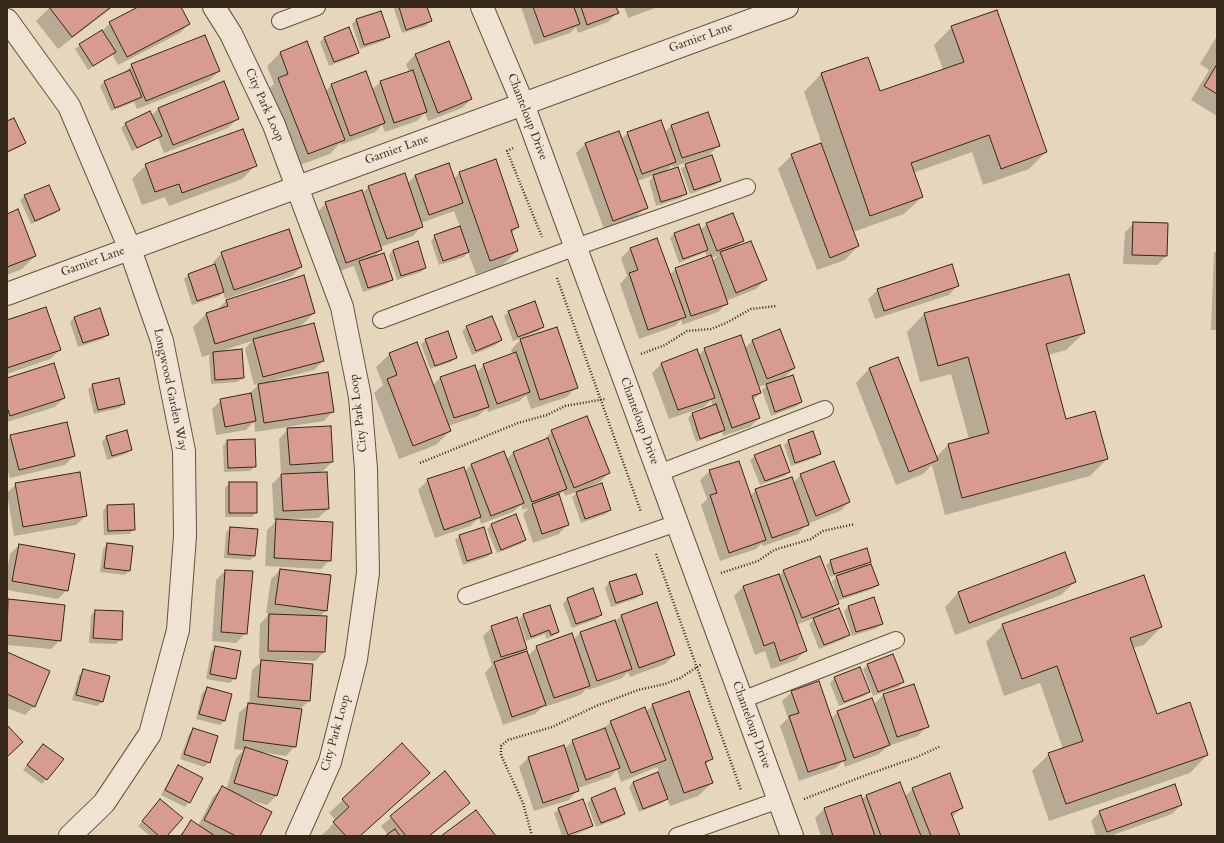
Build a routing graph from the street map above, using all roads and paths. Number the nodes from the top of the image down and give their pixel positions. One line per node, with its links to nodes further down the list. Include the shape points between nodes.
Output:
1 (214, 7): 9 (street, City Park Loop, via 231,34 274,125)
2 (317, 7): 6 (lane)
3 (482, 7): 7 (street, Chanteloup Drive)
4 (787, 7): 7 (street, Garnier Lane)
5 (7, 20): 12 (street, Longwood Garden Way, via 69,106)
6 (280, 21)
7 (523, 104): 8 (street, Chanteloup Drive); 9 (street, Garnier Lane)
8 (535, 136): 11 (street, Chanteloup Drive); 13 (path, via 507,151)
9 (297, 187): 12 (street, Garnier Lane); 36 (street, City Park Loop, via 342,307 360,398 366,469 368,573 356,659 330,762)
10 (747, 187): 11 (lane)
11 (576, 247): 13 (lane); 17 (street, Chanteloup Drive)
12 (130, 248): 14 (street, Garnier Lane); 35 (street, Longwood Garden Way, via 162,341 184,451 185,536 178,630 150,734 104,803)
13 (550, 257): 16 (lane); 19 (path)
14 (7, 294)
15 (776, 306): 17 (path, via 751,309 711,329 687,331 665,345)
16 (381, 320)
17 (618, 362): 18 (street, Chanteloup Drive)
18 (628, 390): 19 (path); 22 (street, Chanteloup Drive)
19 (600, 400): 21 (path, via 565,406); 25 (path)
20 (825, 409): 22 (lane)
21 (420, 463)
22 (659, 473): 23 (street, Chanteloup Drive)
23 (677, 523): 25 (lane); 26 (street, Chanteloup Drive)
24 (855, 524): 26 (path, via 823,531 810,539 774,550 758,561 731,571)
25 (648, 533): 27 (lane); 30 (path)
26 (697, 578): 29 (street, Chanteloup Drive)
27 (466, 596)
28 (896, 640): 31 (lane)
29 (726, 655): 30 (path); 31 (street, Chanteloup Drive)
30 (696, 666): 34 (path); 37 (path, via 680,678 638,690 596,706 552,728 508,740 501,746 501,755 523,802)
31 (742, 700): 33 (street, Chanteloup Drive)
32 (942, 746): 33 (path, via 917,758)
33 (780, 804): 34 (lane); 39 (street, Chanteloup Drive)
34 (749, 811): 38 (lane)
35 (70, 836)
36 (297, 836)
37 (532, 836)
38 (677, 836)
39 (792, 836)

